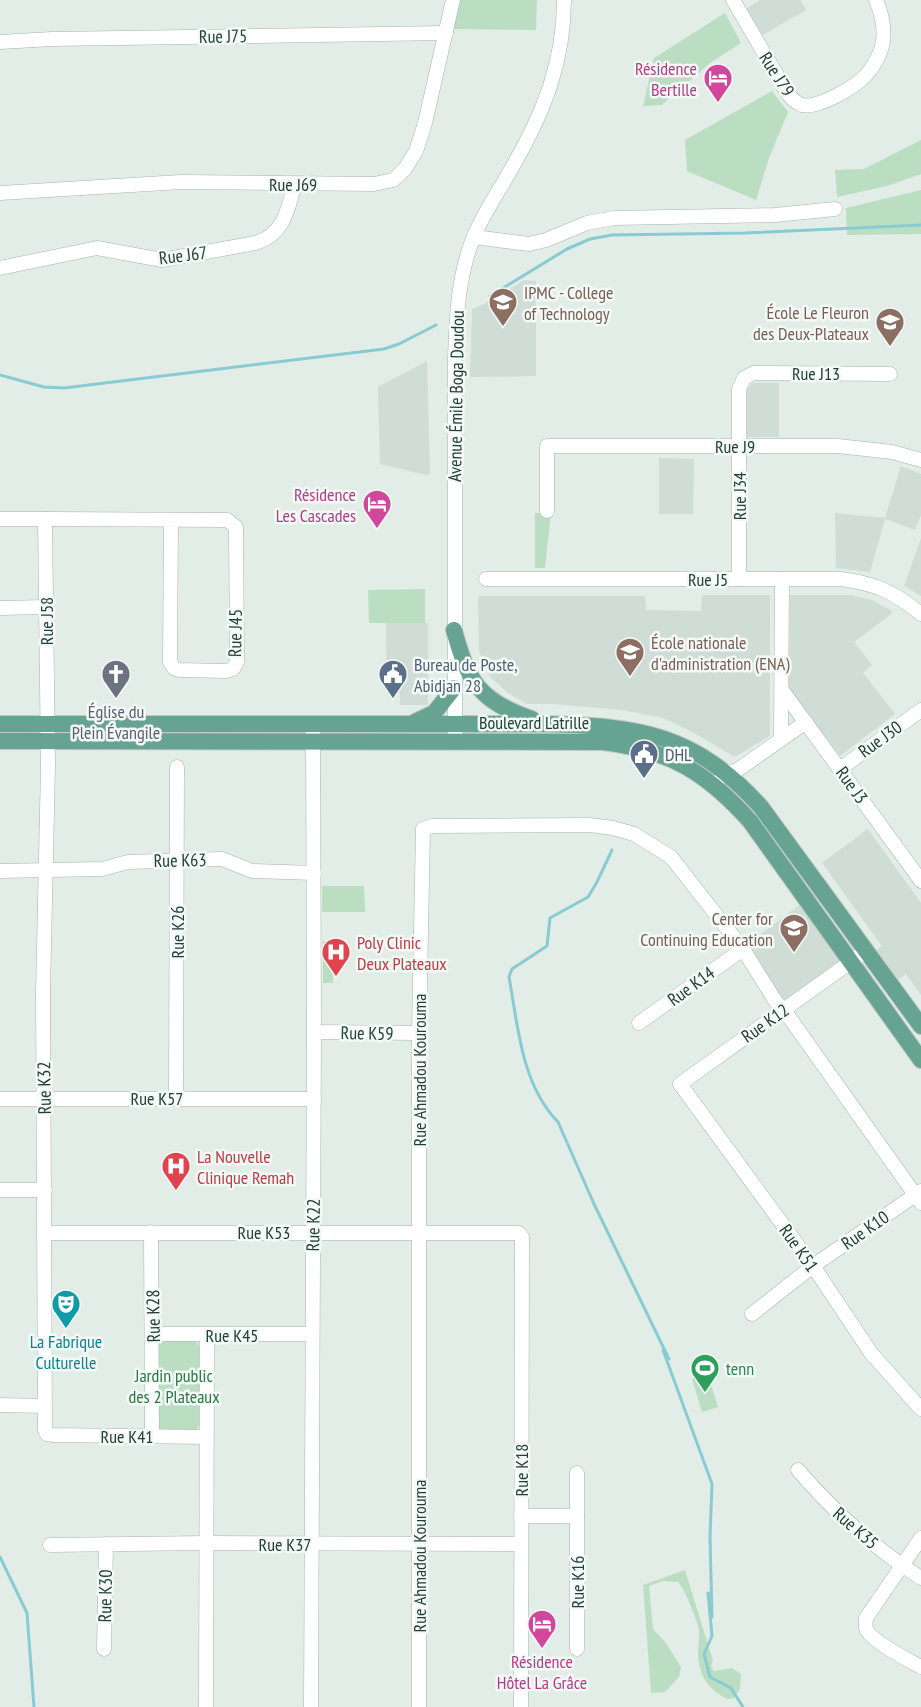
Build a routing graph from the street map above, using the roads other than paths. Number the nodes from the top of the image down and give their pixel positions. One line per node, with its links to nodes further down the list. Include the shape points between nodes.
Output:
1 (453, 0): 5 (street, Rue J69)
2 (564, 0): 10 (street, Avenue Émile Boga Doudou, via 560,51 552,84)
3 (733, 0): 4 (street, Rue J79, via 788,94 801,105 810,106 853,86 868,73 883,41)
4 (876, 0)
5 (446, 33): 6 (street, Rue J75); 7 (street, Rue J69, via 425,123 405,169 393,180 374,184)
6 (0, 42)
7 (295, 184): 8 (street, Rue J69, via 181,182); 11 (street, Rue J67, via 277,232 256,243 162,260 97,248)
8 (0, 194)
9 (836, 209): 10 (street, via 775,215 614,218 587,223 529,244)
10 (474, 237): 26 (street, Avenue Émile Boga Doudou, via 456,321)
11 (0, 268)
12 (890, 374): 13 (street, Rue J13, via 754,373)
13 (744, 378): 14 (street, Rue J34, via 739,389)
14 (739, 446): 15 (street, Rue J9, via 838,446); 16 (street, Rue J9, via 547,446); 21 (street, Rue J34)
15 (921, 460)
16 (547, 511)
17 (0, 519): 18 (street, Rue J45)
18 (45, 519): 19 (street, Rue J45); 23 (street, Rue J58)
19 (171, 520): 19 (street, Rue J45, via 227,520 236,526 237,662 233,669 179,670 170,662)
20 (486, 579): 21 (street, Rue J5)
21 (739, 579): 22 (street, Rue J5)
22 (782, 579): 25 (street, Rue J5, via 872,584); 28 (street)
23 (46, 607): 24 (street); 31 (street, Rue J58)
24 (0, 608)
25 (921, 614)
26 (454, 630): 27 (street, Avenue Émile Boga Doudou); 36 (main road, via 464,665 482,692 511,711)
27 (454, 688): 33 (main road, via 434,713); 34 (street, Avenue Émile Boga Doudou)
28 (782, 690): 30 (street, Rue J3); 37 (street)
29 (921, 710): 43 (street, Rue J30)
30 (806, 722): 37 (street); 43 (street, Rue J3)
31 (47, 723): 32 (main road); 35 (main road); 40 (street, Rue J58)
32 (313, 723): 33 (main road); 41 (street, Rue K22)
33 (412, 723): 34 (main road, Boulevard Latrille)
34 (455, 723): 36 (main road, Boulevard Latrille); 39 (street, Avenue Émile Boga Doudou)
35 (0, 724)
36 (544, 724): 44 (main road, Boulevard Latrille, via 639,730 684,746 711,762)
37 (781, 740): 44 (street)
38 (0, 741): 40 (main road, Boulevard Latrille)
39 (455, 741): 41 (main road, Boulevard Latrille); 44 (main road, Boulevard Latrille, via 603,741 627,745)
40 (48, 742): 41 (main road, Boulevard Latrille); 47 (street, Rue K32)
41 (314, 742): 48 (street, Rue K22)
42 (177, 766): 45 (street, Rue K26)
43 (840, 769): 49 (street, Rue J3)
44 (727, 780): 51 (main road, Boulevard Latrille, via 761,807); 52 (main road, Boulevard Latrille, via 750,821)
45 (177, 860): 47 (street, Rue K63); 48 (street, Rue K63, via 222,859 252,871); 60 (street, Rue K26)
46 (0, 871): 47 (street, Rue K63)
47 (46, 871): 63 (street, Rue K32)
48 (314, 873): 56 (street, Rue K22)
49 (919, 875)
50 (742, 949): 53 (street, Rue Ahmadou Kourouma); 54 (street, Rue K14); 57 (street, Rue Ahmadou Kourouma, via 671,857 634,834 590,825 426,827 422,832)
51 (866, 951): 52 (street, Rue K12); 55 (main road, Boulevard Latrille)
52 (851, 963): 53 (street, Rue K12); 58 (main road, Boulevard Latrille)
53 (784, 1010): 59 (street, Rue K12); 66 (street, Rue Ahmadou Kourouma)
54 (639, 1023)
55 (921, 1026)
56 (314, 1032): 57 (street, Rue K59); 61 (street, Rue K22)
57 (419, 1034): 68 (street, Rue Ahmadou Kourouma)
58 (921, 1060)
59 (680, 1084): 72 (street, Rue K51)
60 (176, 1098): 61 (street, Rue K57); 63 (street, Rue K57)
61 (314, 1098): 67 (street, Rue K22)
62 (0, 1099): 63 (street, Rue K57)
63 (44, 1099): 65 (street, Rue K32)
64 (0, 1190): 65 (street)
65 (45, 1190): 69 (street, Rue K32)
66 (919, 1197): 72 (street, Rue K10)
67 (313, 1232): 68 (street, Rue K53); 70 (street, Rue K53); 75 (street, Rue K22)
68 (419, 1232): 71 (street, Rue K53); 89 (street, Rue Ahmadou Kourouma)
69 (45, 1233): 70 (street, Rue K53); 78 (street, Rue K32)
70 (151, 1233): 74 (street, Rue K28)
71 (519, 1233): 85 (street, Rue K18)
72 (813, 1266): 73 (street, Rue K10); 79 (street, Rue K51, via 871,1353)
73 (752, 1314)
74 (153, 1334): 76 (street, Rue K45); 81 (street, Rue K28)
75 (312, 1334): 76 (street, Rue K45); 91 (street, Rue K22)
76 (207, 1335): 82 (street)
77 (0, 1406): 78 (street)
78 (44, 1406): 80 (street, Rue K32)
79 (921, 1409)
80 (47, 1434): 81 (street, Rue K41)
81 (152, 1436): 82 (street, Rue K41)
82 (206, 1437): 88 (street)
83 (798, 1470): 94 (street, Rue K35, via 843,1519)
84 (577, 1473): 86 (street, Rue K16)
85 (521, 1515): 86 (street); 92 (street, Rue K18)
86 (577, 1516): 97 (street, Rue K16)
87 (921, 1538): 94 (street)
88 (206, 1543): 90 (street, Rue K37); 91 (street, Rue K37); 99 (street)
89 (420, 1543): 91 (street, Rue K37); 92 (street, Rue K37); 101 (street, Rue Ahmadou Kourouma)
90 (106, 1544): 93 (street, Rue K37); 96 (street, Rue K30)
91 (311, 1544): 100 (street, Rue K22)
92 (521, 1544): 102 (street, Rue K18)
93 (50, 1545)
94 (901, 1566): 95 (street, Rue K35); 98 (street, via 866,1618 866,1627 869,1634)
95 (921, 1578)
96 (104, 1649)
97 (577, 1649)
98 (921, 1667)
99 (206, 1707)
100 (311, 1707)
101 (419, 1707)
102 (522, 1707)

